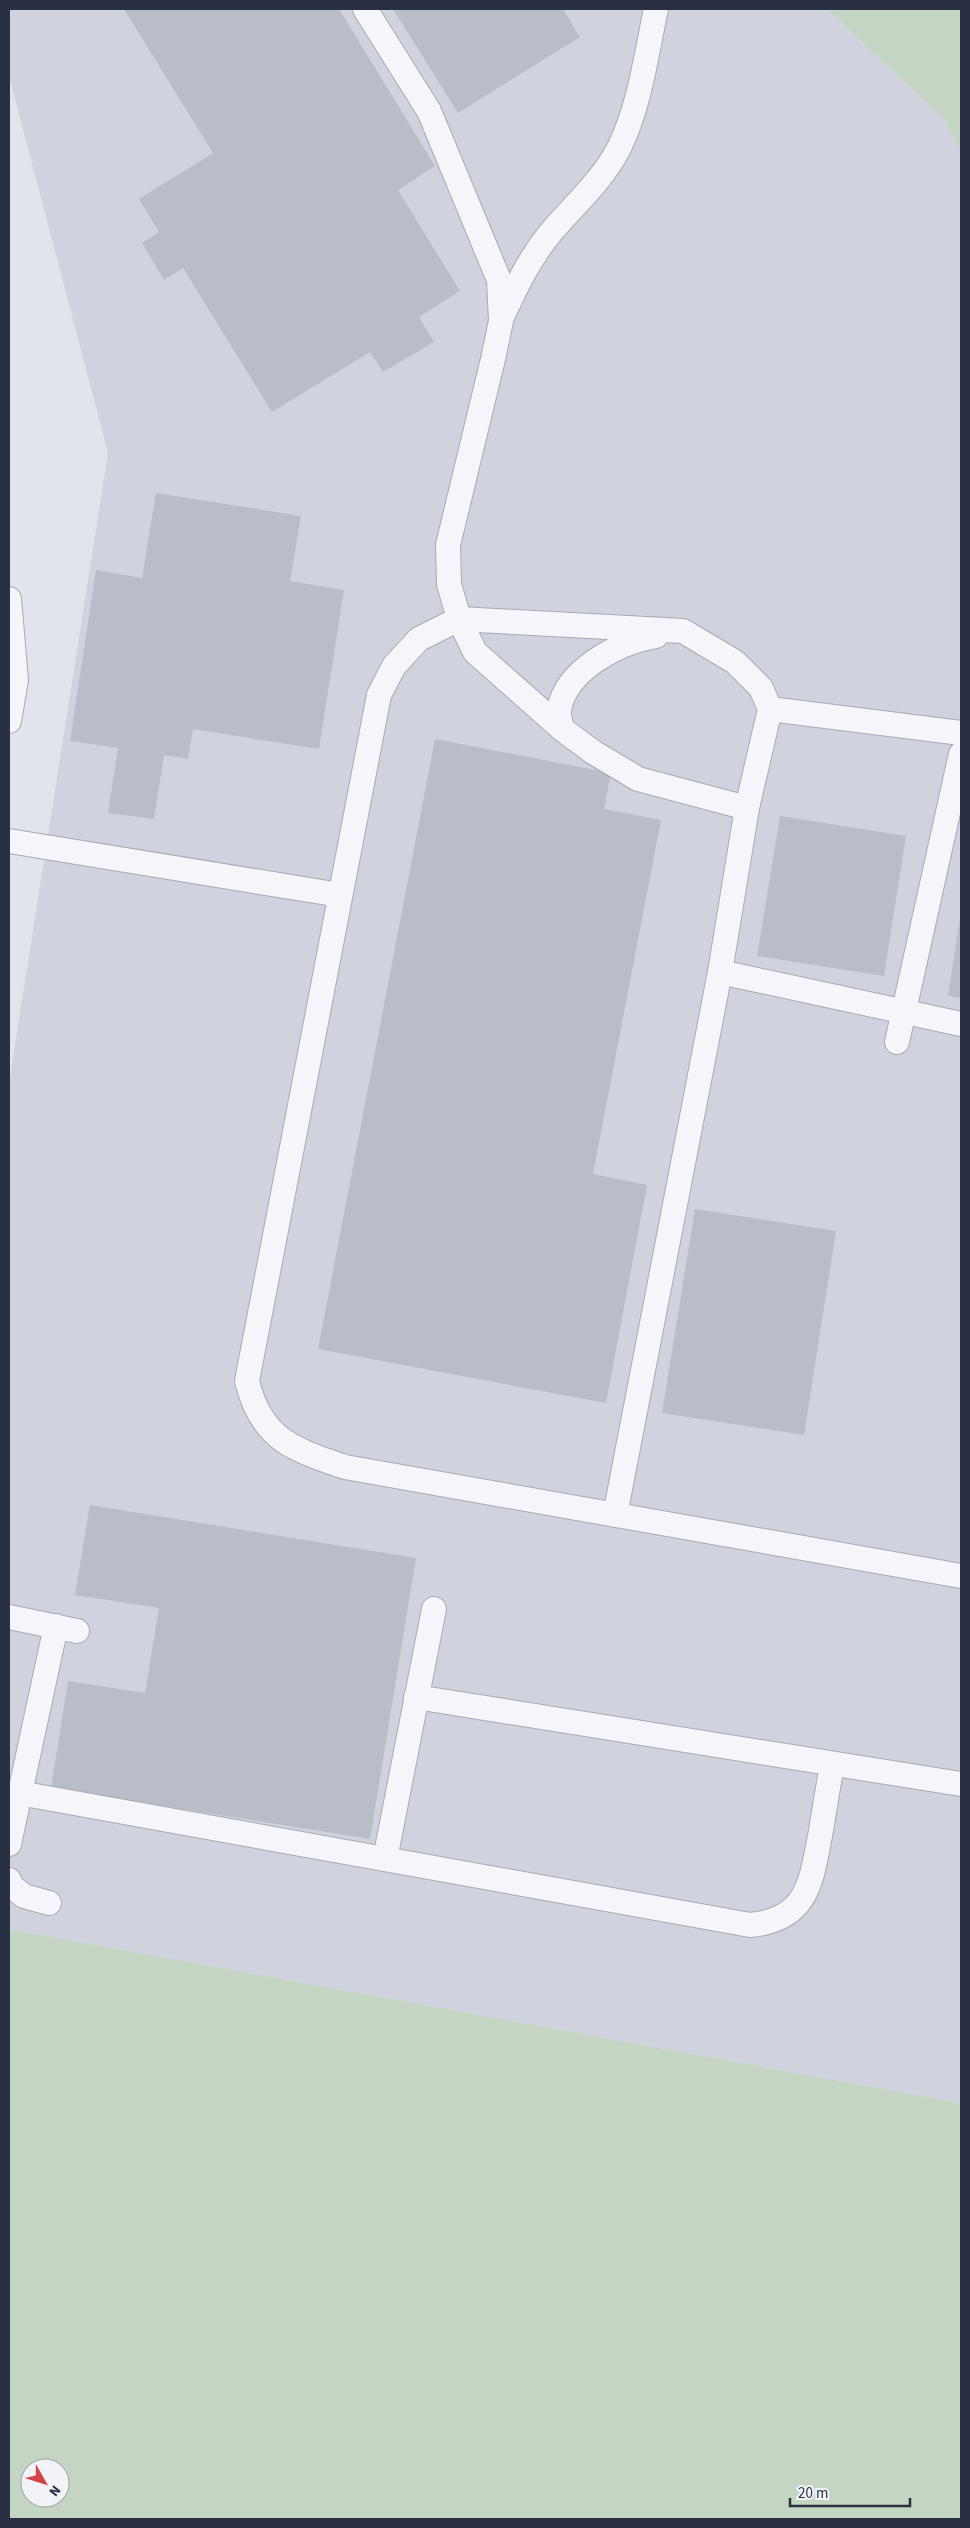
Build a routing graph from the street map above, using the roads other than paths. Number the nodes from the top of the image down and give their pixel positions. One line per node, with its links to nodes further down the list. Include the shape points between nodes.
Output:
1 (365, 9): 3 (lane, via 429,112 498,280)
2 (656, 9): 3 (lane, via 637,104 618,149 598,182 551,232 522,275)
3 (500, 321): 5 (lane, via 494,359 448,545 449,584)
4 (9, 599): 8 (lane, via 16,680)
5 (459, 619): 6 (lane); 9 (lane, via 475,652); 14 (lane, via 418,639 394,666 379,695)
6 (683, 631): 7 (lane, via 734,662 761,688); 9 (lane, via 640,638 603,654 567,691 559,711)
7 (770, 709): 10 (lane); 12 (lane)
8 (9, 721)
9 (562, 729): 12 (lane, via 638,779)
10 (961, 733)
11 (961, 754): 16 (lane)
12 (747, 808): 15 (lane)
13 (9, 841): 14 (lane)
14 (340, 895): 19 (lane, via 247,1381 253,1405 267,1428 287,1444 345,1467)
15 (720, 972): 16 (lane); 19 (lane)
16 (905, 1012): 17 (lane); 18 (lane)
17 (961, 1024)
18 (897, 1042)
19 (615, 1515): 20 (lane)
20 (961, 1576)
21 (434, 1609): 23 (lane)
22 (9, 1617): 26 (lane, via 66,1628)
23 (416, 1697): 24 (lane); 28 (lane)
24 (832, 1764): 25 (lane); 28 (lane, via 812,1881 789,1912 770,1923 750,1925)
25 (961, 1784)
26 (20, 1793): 27 (lane); 28 (lane)
27 (9, 1844)
28 (385, 1859)
29 (9, 1880): 30 (lane, via 10,1886 24,1896)
30 (50, 1903)

